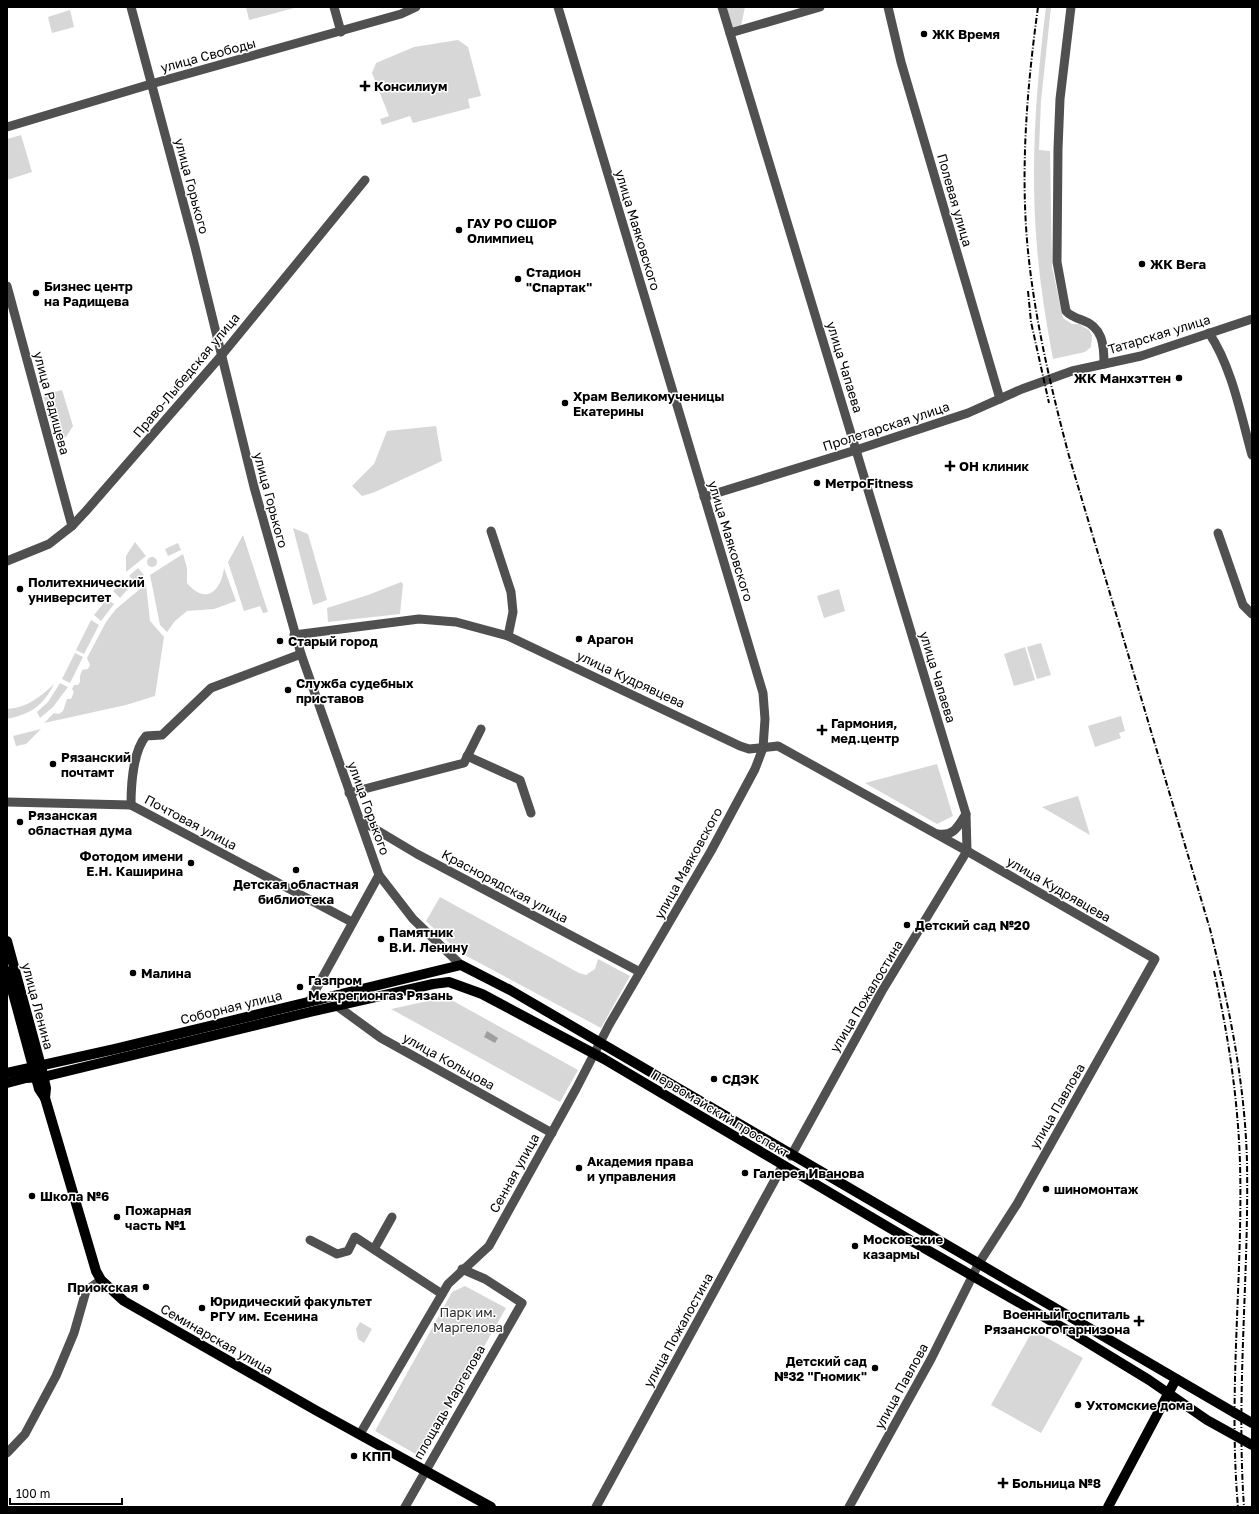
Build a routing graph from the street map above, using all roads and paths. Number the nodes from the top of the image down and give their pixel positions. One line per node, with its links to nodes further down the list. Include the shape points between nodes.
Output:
1 (131, 7): 11 (street, улица Горького)
2 (334, 7): 9 (street)
3 (416, 7): 9 (street, улица Свободы)
4 (558, 7): 23 (street, улица Маяковского)
5 (722, 7): 10 (street, улица Чапаева)
6 (820, 7): 10 (street)
7 (888, 7): 20 (street, Полевая улица, via 901,62)
8 (1071, 7): 18 (street, via 1060,99 1057,262 1066,311 1074,317 1090,322 1098,331 1104,346)
9 (341, 32): 11 (street, улица Свободы)
10 (730, 33): 21 (street, улица Чапаева)
11 (151, 84): 12 (street, улица Свободы); 17 (street, улица Горького)
12 (7, 127)
13 (366, 180): 17 (street, Право-Лыбедская улица)
14 (7, 286): 24 (street, улица Радищева)
15 (1252, 319): 16 (street, Татарская улица)
16 (1209, 333): 18 (street, Татарская улица, via 1141,356); 22 (street, via 1220,350)
17 (221, 356): 24 (street, Право-Лыбедская улица); 29 (street, улица Горького)
18 (1104, 364): 19 (street, Татарская улица)
19 (1072, 371): 20 (street, Пролетарская улица)
20 (1000, 399): 21 (street, Пролетарская улица, via 968,413)
21 (856, 450): 23 (street, Пролетарская улица); 39 (street, улица Чапаева)
22 (1252, 455)
23 (704, 497): 33 (street, улица Маяковского, via 763,693)
24 (72, 526): 27 (street, Право-Лыбедская улица, via 49,544)
25 (491, 531): 30 (street, via 511,592 513,612)
26 (1218, 533): 28 (street, via 1243,605)
27 (7, 562)
28 (1252, 614)
29 (294, 635): 30 (street, улица Кудрявцева, via 419,619 456,622); 31 (street, улица Горького)
30 (508, 636): 33 (street, улица Кудрявцева, via 740,746 748,749)
31 (300, 654): 35 (street, улица Горького); 37 (street, via 211,688 162,735 146,736 140,742 131,787)
32 (481, 729): 34 (street)
33 (764, 748): 42 (street, улица Кудрявцева, via 778,746); 51 (street, улица Маяковского, via 711,851)
34 (467, 756): 35 (street, via 464,762); 38 (street, via 520,780)
35 (349, 793): 40 (street, улица Горького)
36 (7, 802): 37 (street, Почтовая улица)
37 (132, 805): 46 (street, Почтовая улица)
38 (531, 813)
39 (966, 814): 41 (street, улица Чапаева); 42 (street, via 952,834)
40 (360, 820): 45 (street, улица Горького); 51 (street, Краснорядская улица, via 417,854)
41 (967, 831): 43 (street, via 959,841); 44 (street, улица Чапаева)
42 (937, 834): 43 (street, улица Кудрявцева)
43 (950, 842): 44 (street, улица Кудрявцева)
44 (967, 851): 48 (street, улица Кудрявцева); 62 (street, улица Пожалостина, via 882,991)
45 (379, 875): 49 (street, улица Горького, via 413,919); 53 (street)
46 (348, 920)
47 (7, 941): 57 (main road, улица Ленина)
48 (1155, 959): 67 (street, улица Павлова, via 1038,1166)
49 (461, 965): 53 (main road, Соборная улица); 55 (main road, Первомайский проспект, via 510,990)
50 (7, 971): 57 (main road, улица Ленина)
51 (640, 972): 55 (street, улица Маяковского)
52 (449, 982): 54 (main road, Соборная улица); 56 (main road, Первомайский проспект, via 482,994)
53 (309, 1002): 57 (main road, Соборная улица)
54 (337, 1006): 59 (main road, Соборная улица); 61 (street, улица Кольцова, via 380,1038)
55 (600, 1044): 56 (street, улица Маяковского); 62 (main road, Первомайский проспект)
56 (594, 1054): 61 (street, Сенная улица); 63 (main road, Первомайский проспект)
57 (37, 1066): 58 (main road, Соборная улица); 59 (main road, улица Ленина)
58 (7, 1073)
59 (39, 1078): 60 (main road, Соборная улица); 70 (main road, Семинарская улица, via 46,1088 45,1098 96,1271)
60 (7, 1083)
61 (552, 1133): 68 (street, Сенная улица, via 489,1246)
62 (791, 1156): 67 (main road, Первомайский проспект)
63 (783, 1166): 69 (main road, Первомайский проспект); 81 (street, улица Пожалостина)
64 (392, 1217): 66 (street)
65 (310, 1240): 66 (street, via 338,1254 348,1251 355,1237)
66 (374, 1249): 71 (street)
67 (979, 1264): 69 (street); 72 (main road, Первомайский проспект)
68 (462, 1269): 71 (street, Сенная улица); 78 (street, площадь Маргелова, via 485,1279 522,1302)
69 (973, 1275): 73 (main road, Первомайский проспект, via 1144,1377); 82 (street, улица Павлова, via 931,1359)
70 (101, 1280): 75 (main road, Семинарская улица, via 124,1300); 77 (street, via 86,1291 74,1333 56,1376 25,1434)
71 (442, 1294): 75 (street, Сенная улица)
72 (1176, 1379): 73 (main road); 74 (main road, Первомайский проспект)
73 (1168, 1394): 76 (main road, Первомайский проспект); 83 (main road)
74 (1252, 1423)
75 (360, 1434): 78 (main road, Семинарская улица)
76 (1252, 1445)
77 (7, 1453)
78 (425, 1471): 79 (street); 80 (main road, Семинарская улица)
79 (405, 1507)
80 (491, 1507)
81 (596, 1507)
82 (849, 1507)
83 (1108, 1507)

